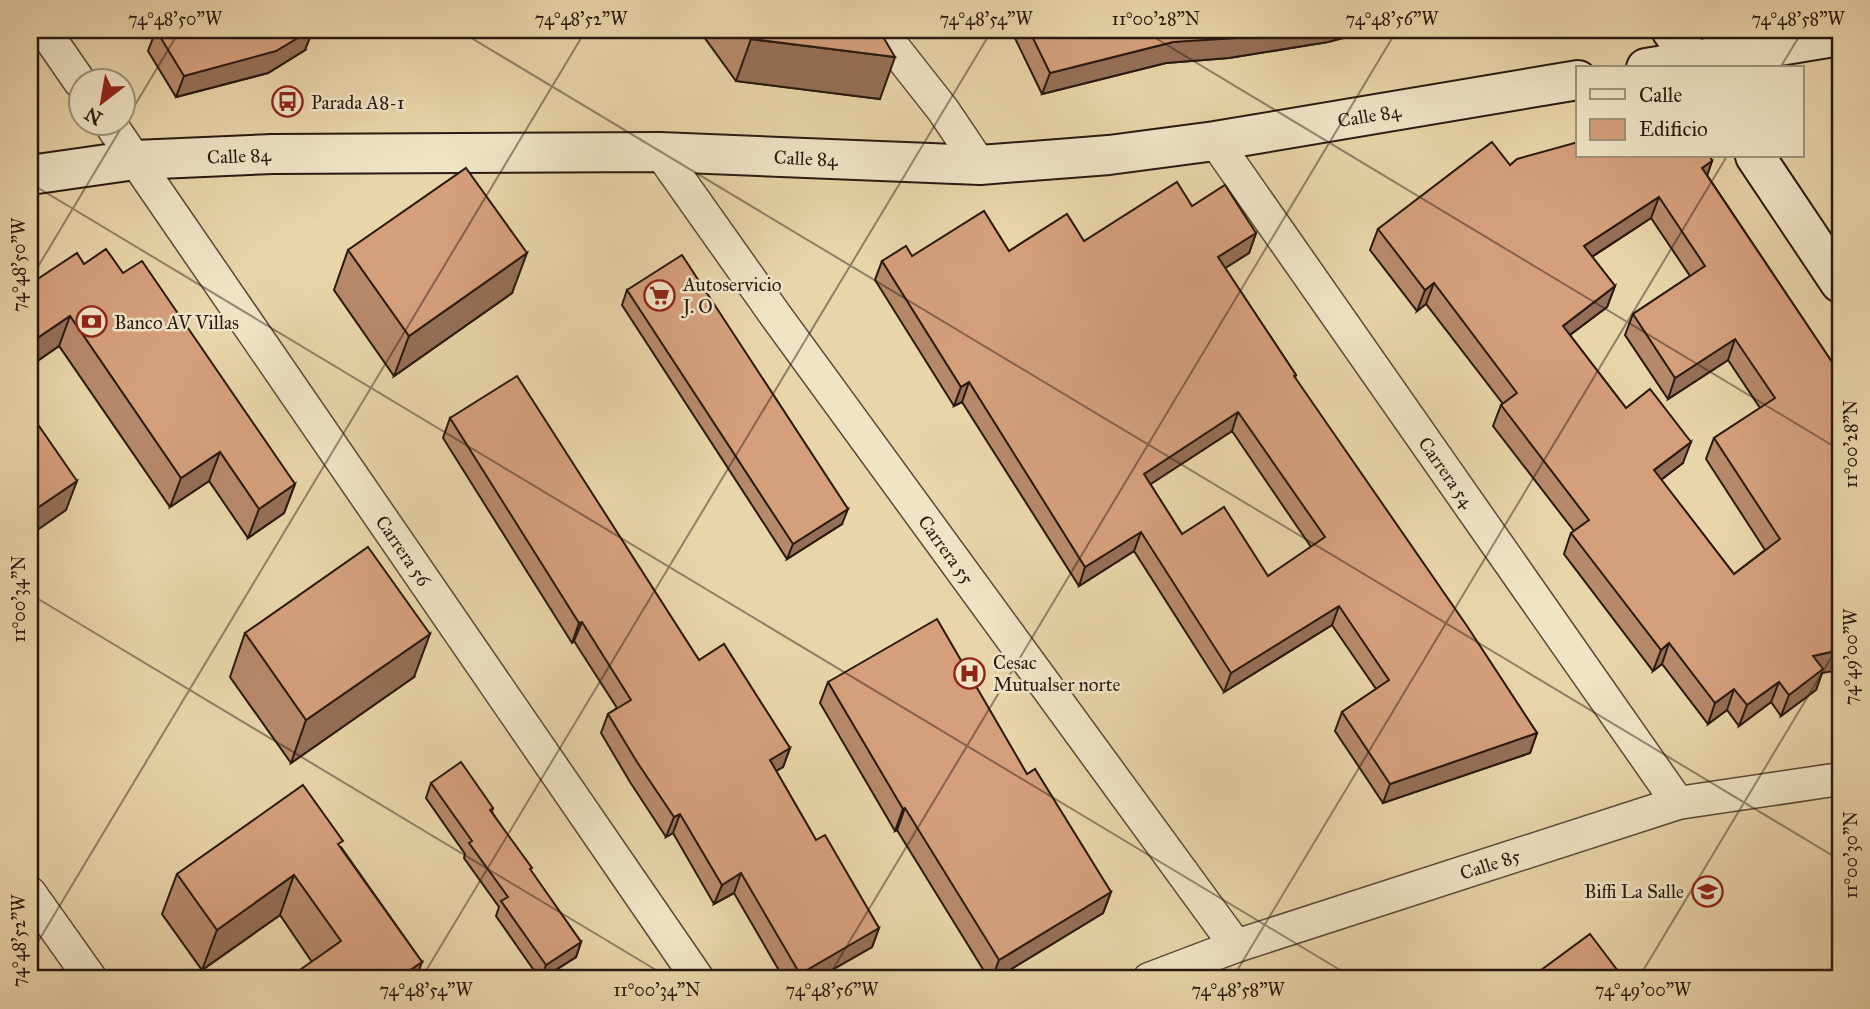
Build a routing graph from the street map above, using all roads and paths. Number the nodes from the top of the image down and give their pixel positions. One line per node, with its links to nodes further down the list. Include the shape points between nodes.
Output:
1 (44, 30): 5 (street)
2 (880, 30): 13 (street)
3 (1840, 36): 4 (street)
4 (1687, 53): 6 (street)
5 (69, 66)
6 (1651, 66)
7 (1576, 80): 9 (street, Calle 84)
8 (119, 136): 12 (street, Carrera 56)
9 (1215, 141): 13 (street, Calle 84); 17 (street, Carrera 54)
10 (660, 152): 12 (street, Calle 84, via 272,154); 13 (street, Calle 84); 19 (street, Carrera 55)
11 (1756, 158): 15 (street)
12 (135, 160): 14 (street, Calle 84); 21 (street, Carrera 56)
13 (980, 165)
14 (30, 175)
15 (1840, 283)
16 (1840, 779): 17 (street, Calle 85)
17 (1678, 803): 19 (street, Calle 85)
18 (30, 893): 20 (street)
19 (1236, 946): 22 (street, Calle 85)
20 (91, 979)
21 (698, 979)
22 (1149, 979)

